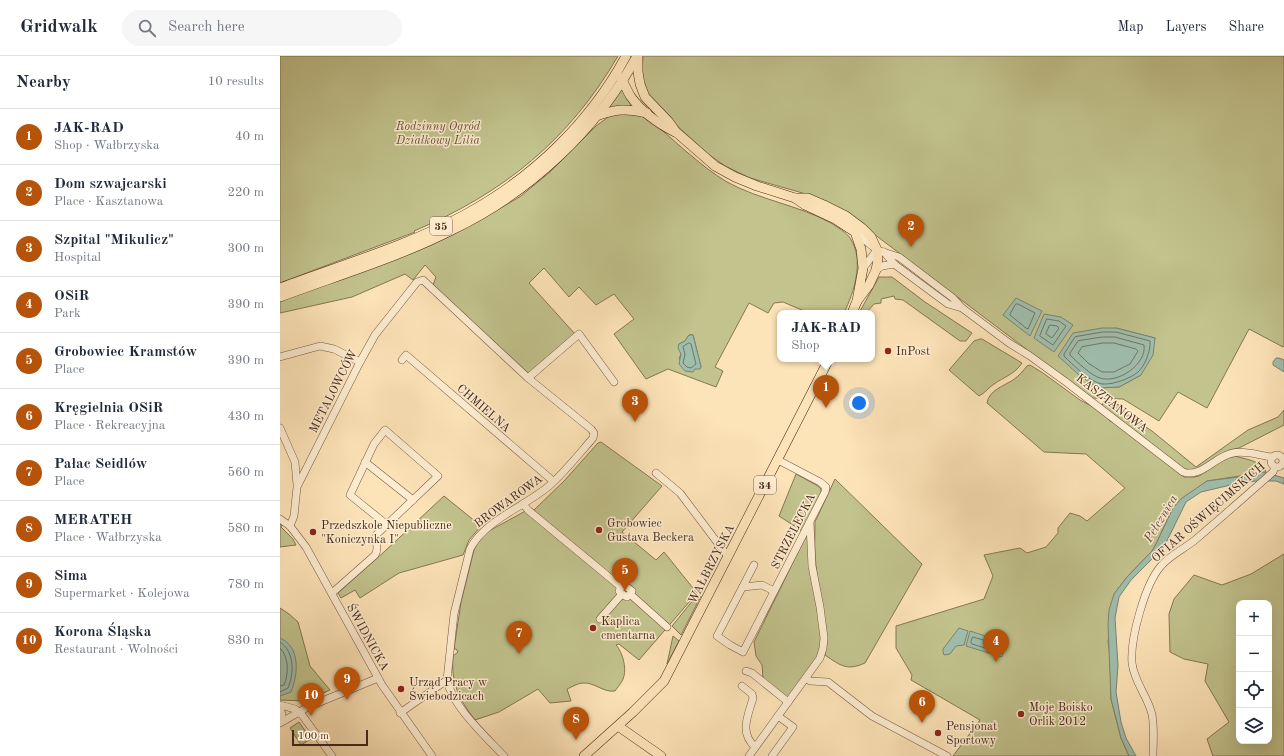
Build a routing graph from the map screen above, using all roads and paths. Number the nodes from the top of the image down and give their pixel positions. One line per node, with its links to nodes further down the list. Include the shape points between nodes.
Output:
1 (626, 56): 3 (main road, 35)
2 (637, 56): 3 (main road, 35); 4 (main road, via 640,84)
3 (619, 77): 4 (main road); 5 (main road, via 632,98); 6 (main road, 35); 14 (main road, 35, via 562,142 523,176 491,199 425,234)
4 (645, 97): 7 (main road)
5 (647, 113): 6 (main road, via 620,109); 7 (main road, via 664,127)
6 (596, 116): 15 (main road, 35, via 540,173 512,195 475,218 422,244)
7 (675, 132): 8 (main road, via 723,171 748,183)
8 (795, 198): 9 (main road); 10 (main road, via 808,198 846,216 871,237)
9 (855, 232): 10 (street, KASZTANOWA); 12 (main road, via 862,249)
10 (880, 251): 11 (street, KASZTANOWA); 12 (street); 13 (main road); 17 (street, KASZTANOWA, via 899,257 953,298)
11 (894, 264): 13 (street); 17 (street, KASZTANOWA, via 948,304)
12 (863, 268): 16 (main road)
13 (876, 270): 16 (main road)
14 (280, 288)
15 (280, 297)
16 (857, 301): 18 (main road)
17 (962, 308): 30 (street, KASZTANOWA, via 1066,382 1183,472 1195,474 1219,458 1232,453 1246,453)
18 (853, 310)
19 (280, 357): 21 (street, via 320,346 334,348)
20 (402, 360): 32 (street, CHMIELNA, via 406,355)
21 (360, 362): 23 (street, METALOWCÓW, via 378,330 418,282 423,280); 28 (street, METALOWCÓW)
22 (827, 362): 26 (main road, WAŁBRZYSKA / 34)
23 (528, 378): 24 (street, via 578,334); 32 (street, BROWAROWA, via 594,434 574,460)
24 (614, 382)
25 (280, 428): 27 (street)
26 (778, 460): 37 (street, STRZELECKA, via 826,487); 40 (main road, WAŁBRZYSKA / 34)
27 (295, 462): 28 (street); 33 (street)
28 (310, 462): 33 (street, METALOWCÓW)
29 (365, 462): 34 (street); 34 (street, via 385,430 438,476); 38 (street, via 350,495)
30 (1278, 462): 72 (street, OFIAR OŚWIĘCIMSKICH, via 1262,482 1194,541 1166,560 1145,595 1132,658 1137,679 1152,713)
31 (656, 473): 40 (street, via 680,493)
32 (553, 481): 35 (street, BROWAROWA)
33 (297, 487): 39 (street, METALOWCÓW, via 294,516)
34 (413, 500): 38 (street)
35 (523, 504): 42 (street); 53 (street, BROWAROWA, via 486,529 473,542 454,614)
36 (280, 520): 39 (street)
37 (810, 523): 44 (street, STRZELECKA); 52 (street, via 812,566 824,645 820,658)
38 (386, 524): 45 (street, via 376,537 375,556)
39 (290, 526): 45 (street, ŚWIDNICKA, via 306,547)
40 (729, 556): 62 (main road, WAŁBRZYSKA / 34, via 664,681)
41 (754, 565): 43 (street, STRZELECKA)
42 (621, 587): 46 (street, via 619,590); 47 (street, via 627,586 632,591)
43 (743, 587): 44 (street, via 762,585); 44 (street, STRZELECKA, via 717,636 743,652)
44 (774, 591)
45 (332, 593): 51 (street, ŚWIDNICKA)
46 (622, 594): 47 (street, via 627,597); 48 (street)
47 (630, 594): 49 (street)
48 (600, 619)
49 (667, 627)
50 (746, 671): 55 (street)
51 (378, 678): 57 (street, via 335,694); 58 (street, ŚWIDNICKA)
52 (806, 678): 55 (street); 71 (street, via 810,681 828,682 872,716)
53 (447, 680): 58 (street); 66 (street, via 458,704)
54 (742, 686): 63 (street, via 753,698 745,728)
55 (788, 702): 59 (street)
56 (280, 706): 57 (street, via 289,706); 60 (street)
57 (298, 712): 61 (street); 64 (street)
58 (400, 713): 65 (street, ŚWIDNICKA)
59 (778, 716): 63 (street); 70 (street, via 793,727)
60 (280, 720)
61 (280, 723)
62 (618, 726): 67 (main road, WAŁBRZYSKA); 68 (main road)
63 (755, 747): 69 (street)
64 (332, 756)
65 (432, 756)
66 (504, 756)
67 (584, 756)
68 (661, 756)
69 (749, 756)
70 (772, 756)
71 (947, 756)
72 (1154, 756)

